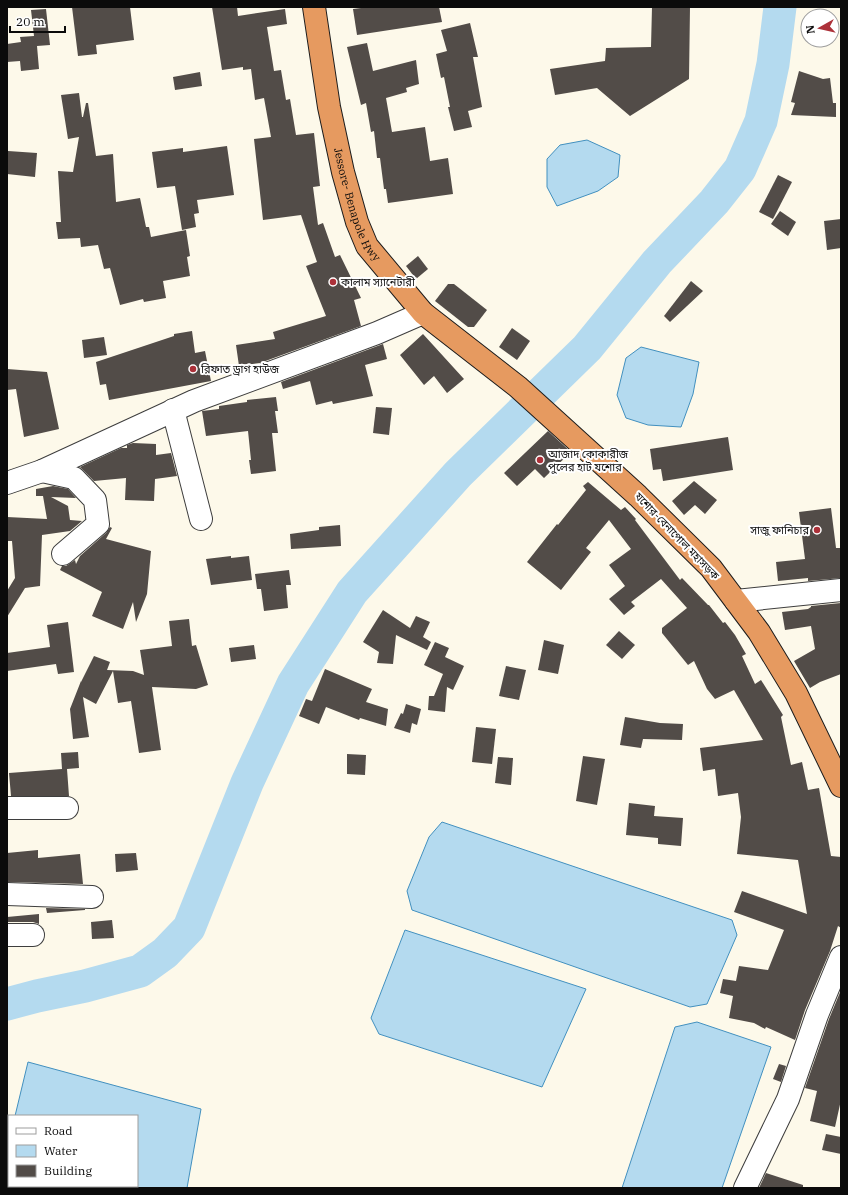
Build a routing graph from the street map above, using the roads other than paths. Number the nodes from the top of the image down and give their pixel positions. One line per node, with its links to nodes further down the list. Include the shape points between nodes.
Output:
1 (314, 7): 2 (highway, Jessore- Benapole Hwy, via 329,106 357,222 367,246)
2 (423, 313): 3 (highway, Jessore- Benapole Hwy); 4 (street)
3 (518, 387): 10 (highway, যশোর-বেনাপোল মহাসড়ক, via 638,496 705,563)
4 (173, 410): 5 (street); 7 (street)
5 (42, 471): 6 (street); 8 (street, via 74,478 95,500 98,524)
6 (7, 483)
7 (202, 519)
8 (62, 554)
9 (841, 590): 10 (street)
10 (736, 602): 11 (highway, যশোর-বেনাপোল মহাসড়ক, via 759,632 796,693)
11 (841, 786)
12 (7, 808): 13 (street)
13 (67, 808)
14 (7, 894): 15 (street)
15 (92, 896)
16 (7, 935): 17 (street)
17 (33, 935)
18 (841, 957): 19 (street, via 816,1016 788,1099)
19 (745, 1188)

